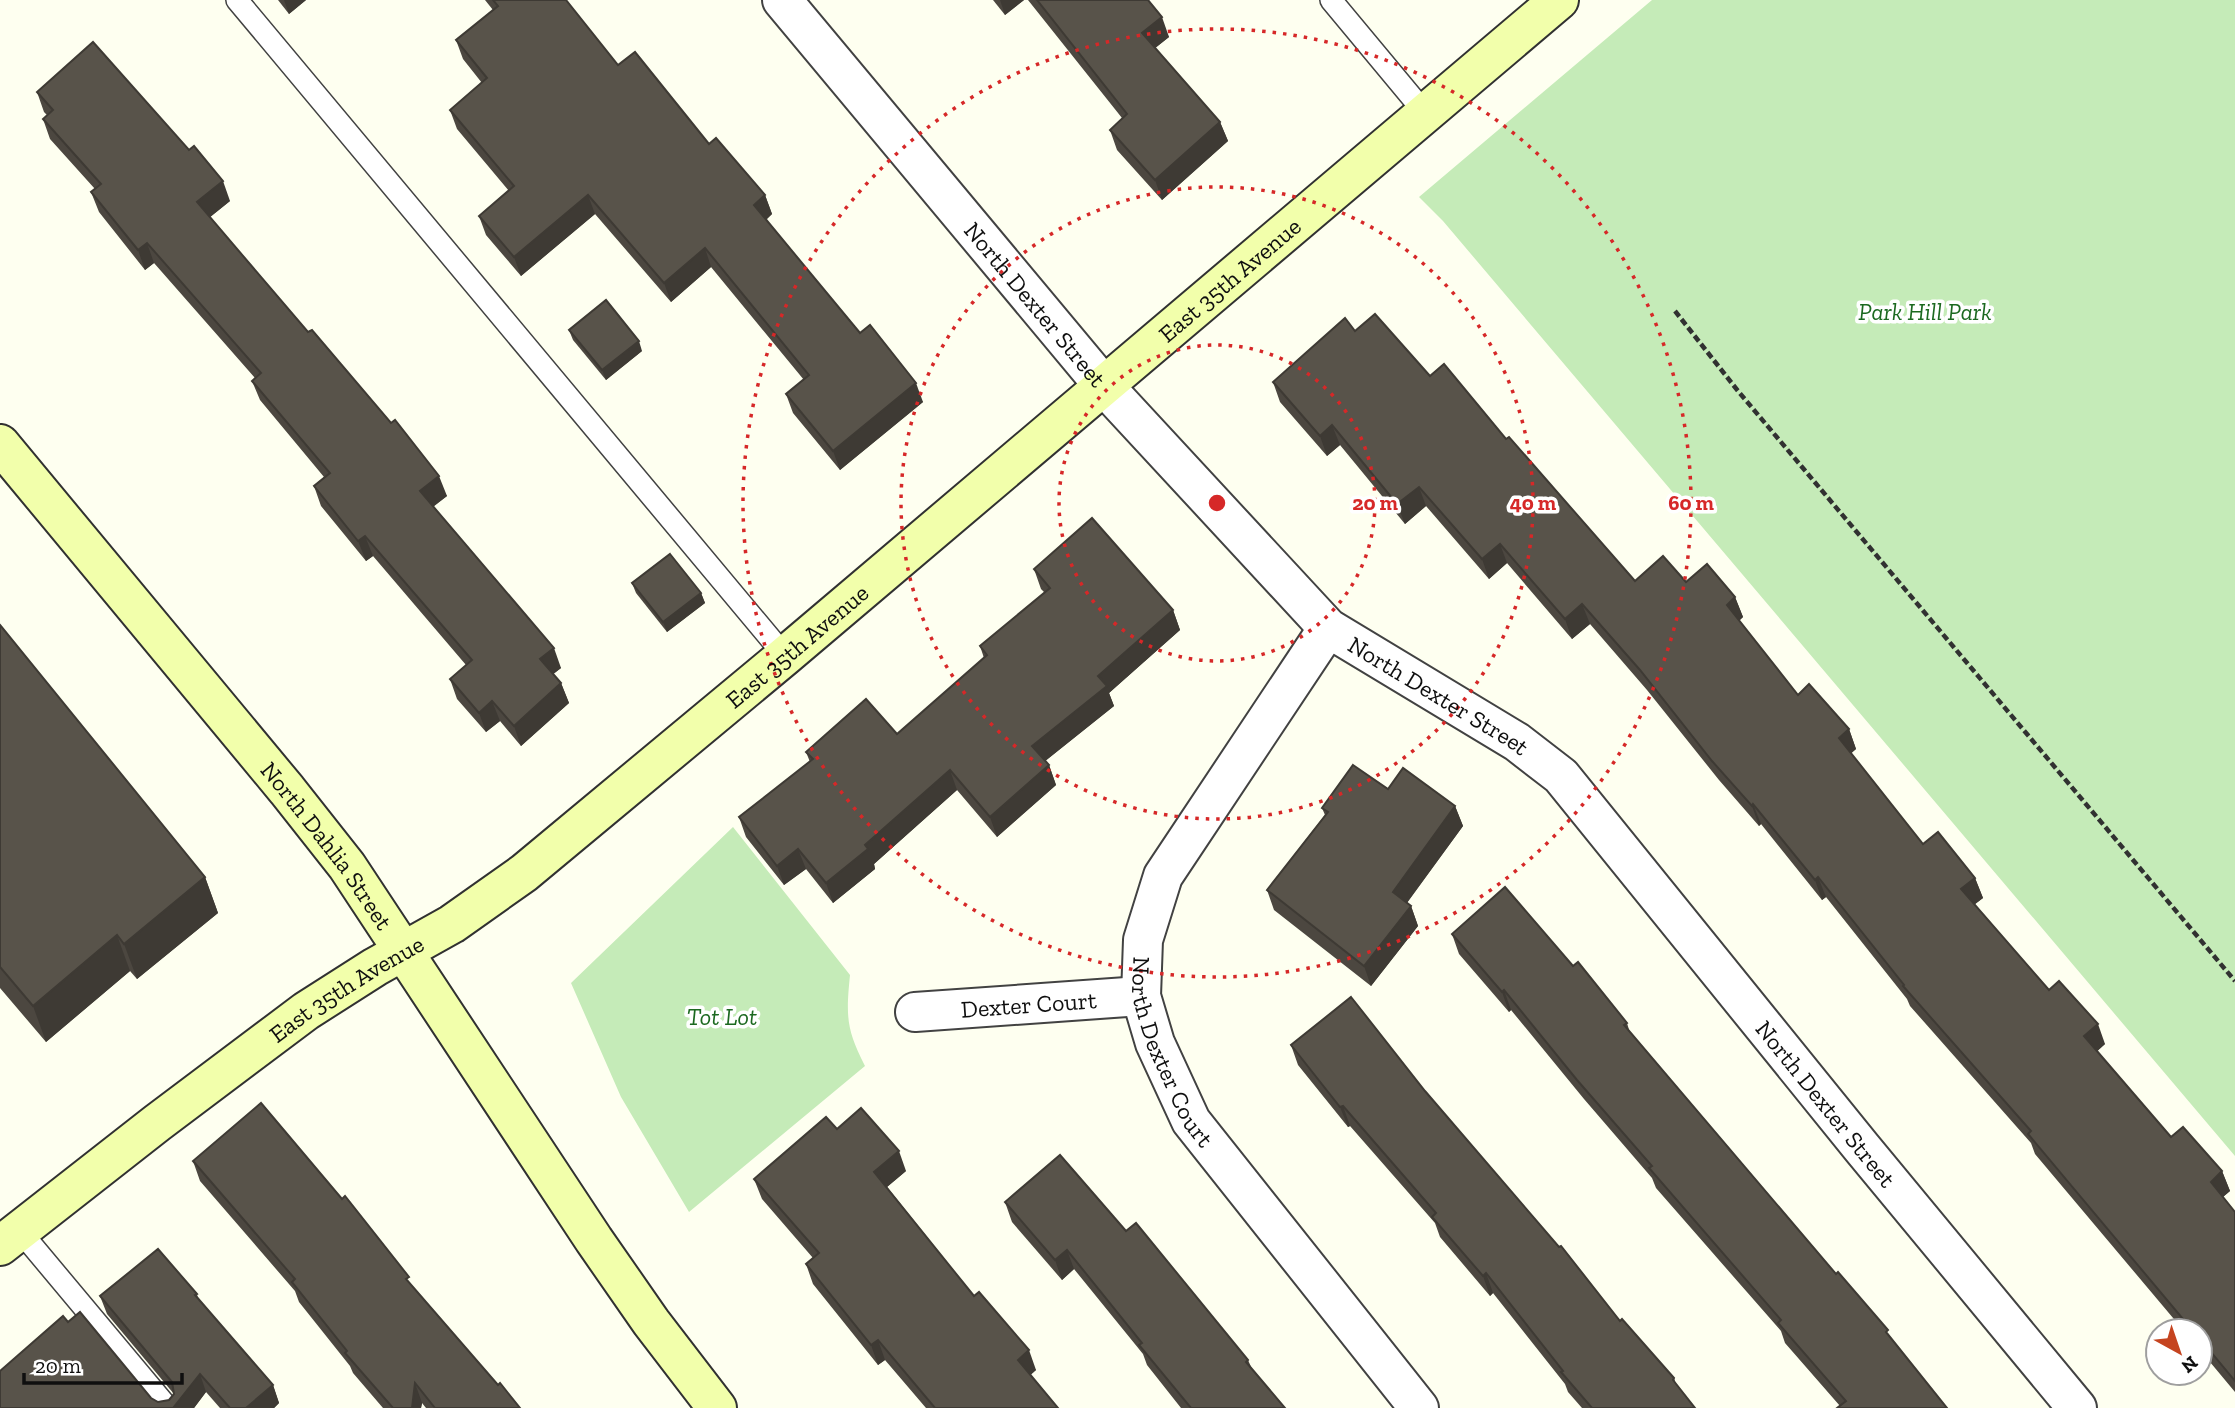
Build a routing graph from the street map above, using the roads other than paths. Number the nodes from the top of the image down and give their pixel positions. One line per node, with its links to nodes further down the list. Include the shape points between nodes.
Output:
1 (237, 0): 9 (lane)
2 (782, 0): 6 (street, North Dexter Street)
3 (1331, 0): 5 (lane)
4 (1559, 0): 5 (street, East 35th Avenue)
5 (1425, 113): 6 (street, East 35th Avenue)
6 (1104, 386): 8 (street, North Dexter Street); 9 (street, East 35th Avenue)
7 (0, 444): 10 (street, North Dahlia Street, via 288,790 347,866)
8 (1328, 628): 11 (street, North Dexter Court, via 1163,876 1143,940); 17 (street, North Dexter Street, via 1517,742 1561,776)
9 (785, 656): 10 (street, East 35th Avenue, via 524,873 452,924)
10 (402, 951): 13 (street, East 35th Avenue, via 306,1011); 15 (street, North Dahlia Street, via 601,1250)
11 (1141, 996): 12 (street, Dexter Court); 16 (street, North Dexter Court, via 1155,1043 1191,1121)
12 (915, 1012)
13 (10, 1238): 14 (lane)
14 (167, 1408)
15 (717, 1408)
16 (1419, 1408)
17 (2077, 1408)

